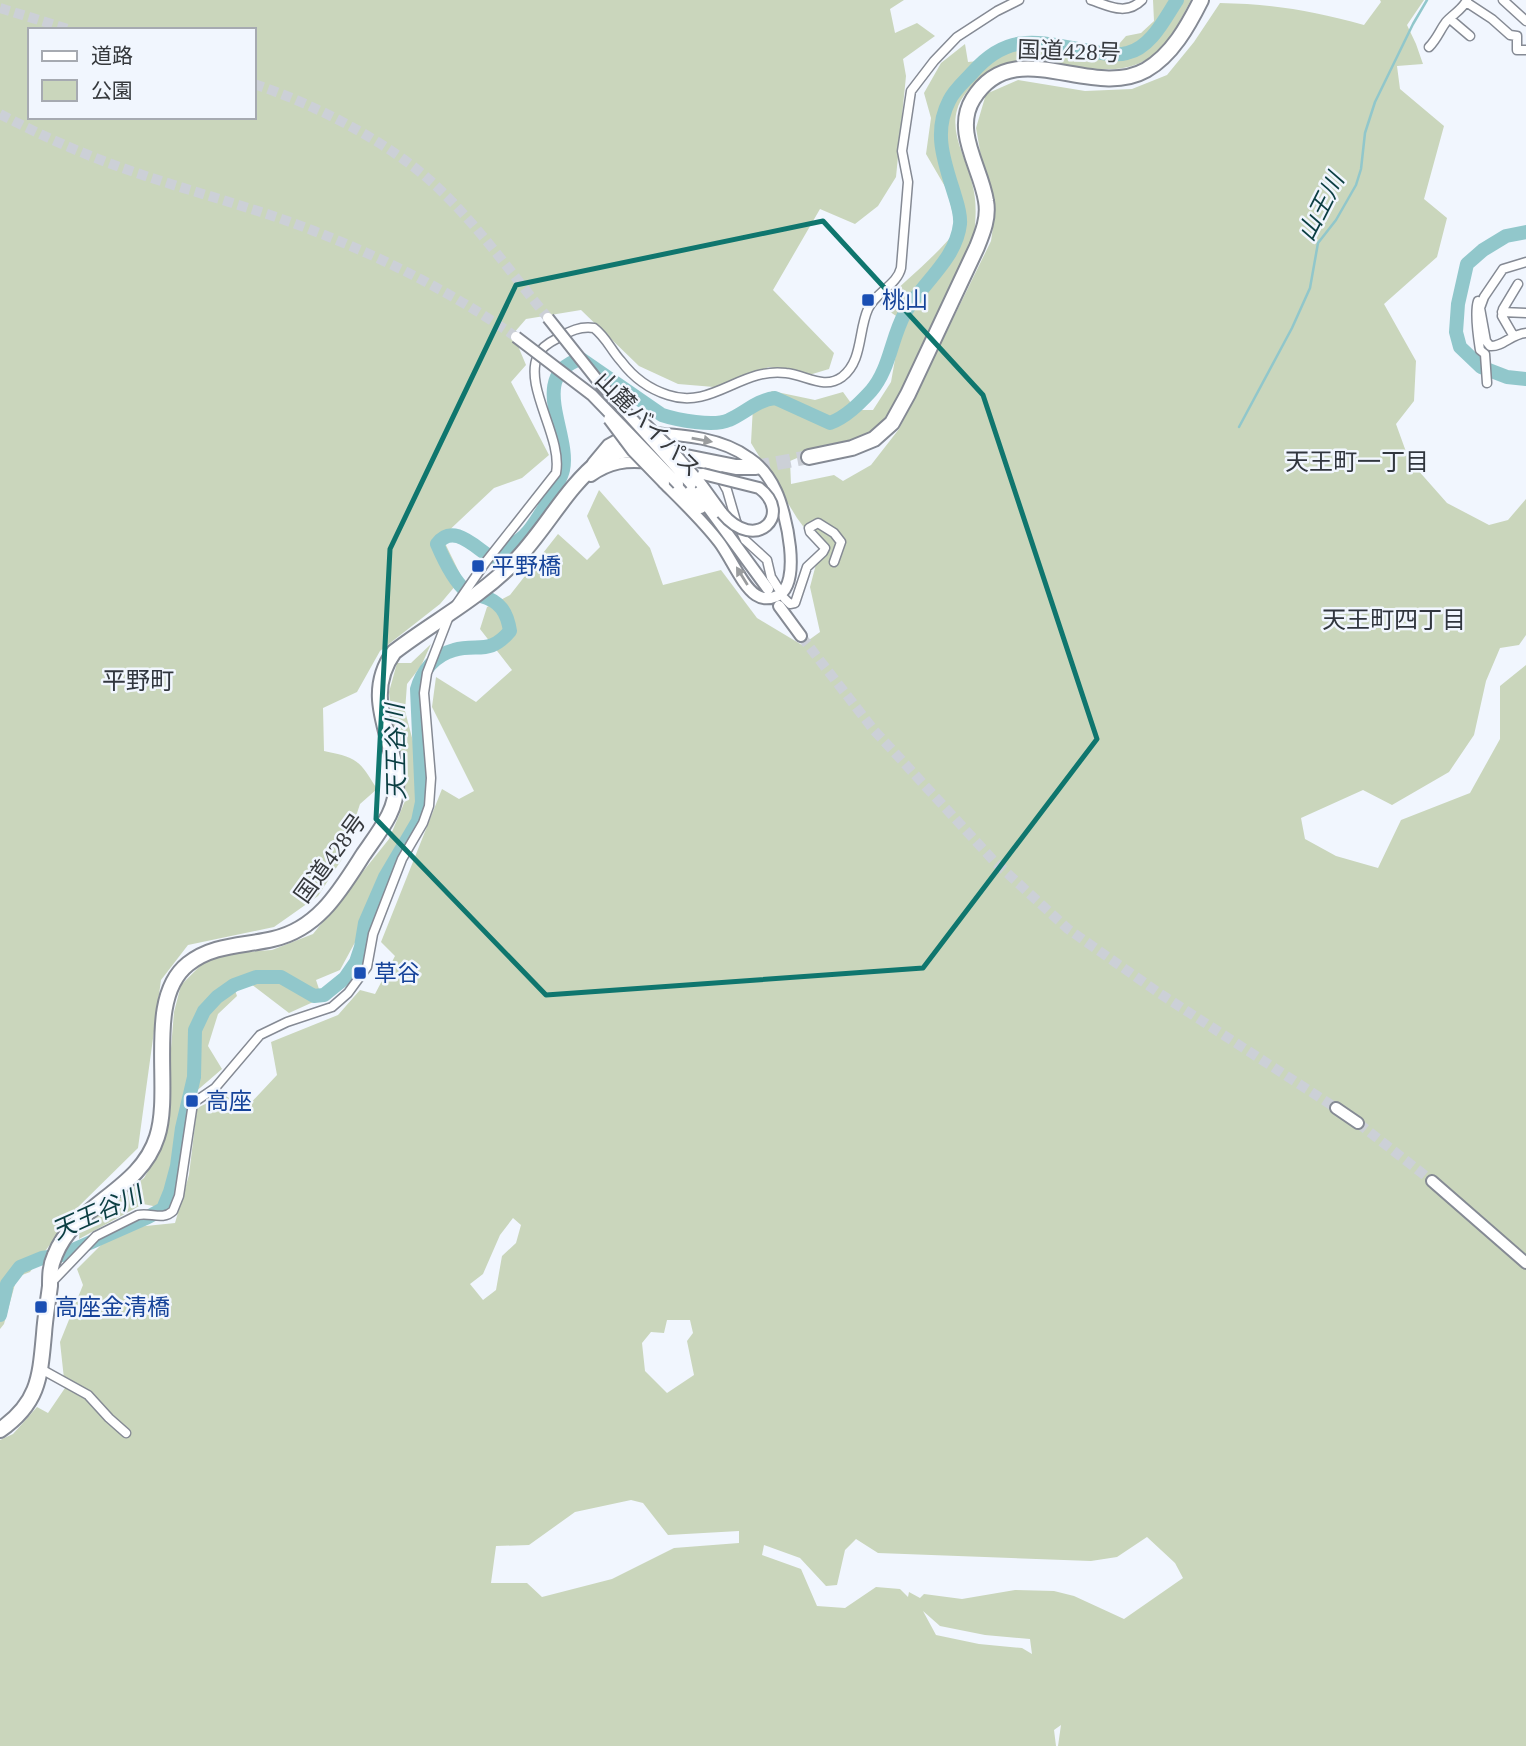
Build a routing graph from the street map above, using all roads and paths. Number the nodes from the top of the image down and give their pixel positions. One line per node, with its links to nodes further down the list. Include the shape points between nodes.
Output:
1 (1019, 0): 32 (street, via 957,37 911,91 902,151 908,182 901,268 869,306 854,366 825,384 787,373 757,374 709,395 679,398 640,381 594,328 575,329 547,344 535,367 557,455 556,473)
2 (1091, 0): 3 (street, via 1118,9 1132,8)
3 (1142, 0)
4 (1201, 0): 23 (highway, 国道428号, via 1174,46 1145,71 1094,79 1030,68 998,75 980,89 967,110 970,149 986,200 977,247 892,423 874,439)
5 (1503, 0): 8 (street)
6 (1466, 1): 7 (street); 11 (street, via 1517,36 1517,50)
7 (1450, 19): 9 (street); 10 (street)
8 (1526, 21)
9 (1470, 36)
10 (1429, 47)
11 (1526, 50)
12 (1526, 262): 14 (street, via 1503,269)
13 (1518, 284): 15 (street)
14 (1490, 285): 19 (street, via 1480,308 1486,341 1496,347); 21 (street, via 1479,296 1475,312)
15 (1502, 312): 16 (street); 19 (street)
16 (1526, 313)
17 (548, 318): 25 (street, 山麓バイパス, bridge, via 615,400)
18 (1526, 333): 19 (street)
19 (1513, 335)
20 (516, 337): 22 (street, 山麓バイパス, bridge)
21 (1486, 381)
22 (592, 395): 26 (street, one-way to 22, bridge, via 608,444 625,435 636,433 724,444 742,453 757,464 777,493 791,573 787,587 777,597 764,598 751,591 713,534 625,441); 28 (street, 山麓バイパス, bridge)
23 (809, 457)
24 (756, 467): 25 (highway, 国道428号)
25 (705, 474): 25 (street, bridge, via 722,513 742,530 756,531 772,518 773,505 759,488); 26 (highway, 国道428号, via 652,450 624,450 606,457); 27 (street, via 647,462 609,466 586,481); 28 (street, 山麓バイパス); 30 (street, via 727,489 745,540 767,560)
26 (581, 479): 27 (highway, 国道428号)
27 (531, 542): 32 (highway, 国道428号, via 512,565)
28 (740, 552): 30 (street, 山麓バイパス)
29 (834, 562): 31 (street, via 841,542 818,523 812,524 810,532 825,548 807,567 795,603)
30 (773, 589)
31 (782, 603): 33 (street)
32 (451, 612): 38 (street, via 424,693 429,806 401,859 363,974 332,1007 260,1035 215,1087 193,1103 173,1211 162,1217 138,1215 96,1236); 38 (highway, 国道428号, via 394,652 382,674 379,699 397,786 379,832 316,918 285,936 212,950 180,973 165,1011 161,1120 154,1147 128,1181 72,1227 56,1253)
33 (801, 636)
34 (1336, 1108): 35 (street)
35 (1357, 1123)
36 (1432, 1181): 37 (street)
37 (1526, 1263)
38 (50, 1280): 39 (highway, 国道428号)
39 (41, 1368): 40 (highway, 国道428号, via 27,1406); 41 (street, via 89,1395)
40 (0, 1430)
41 (126, 1433)

